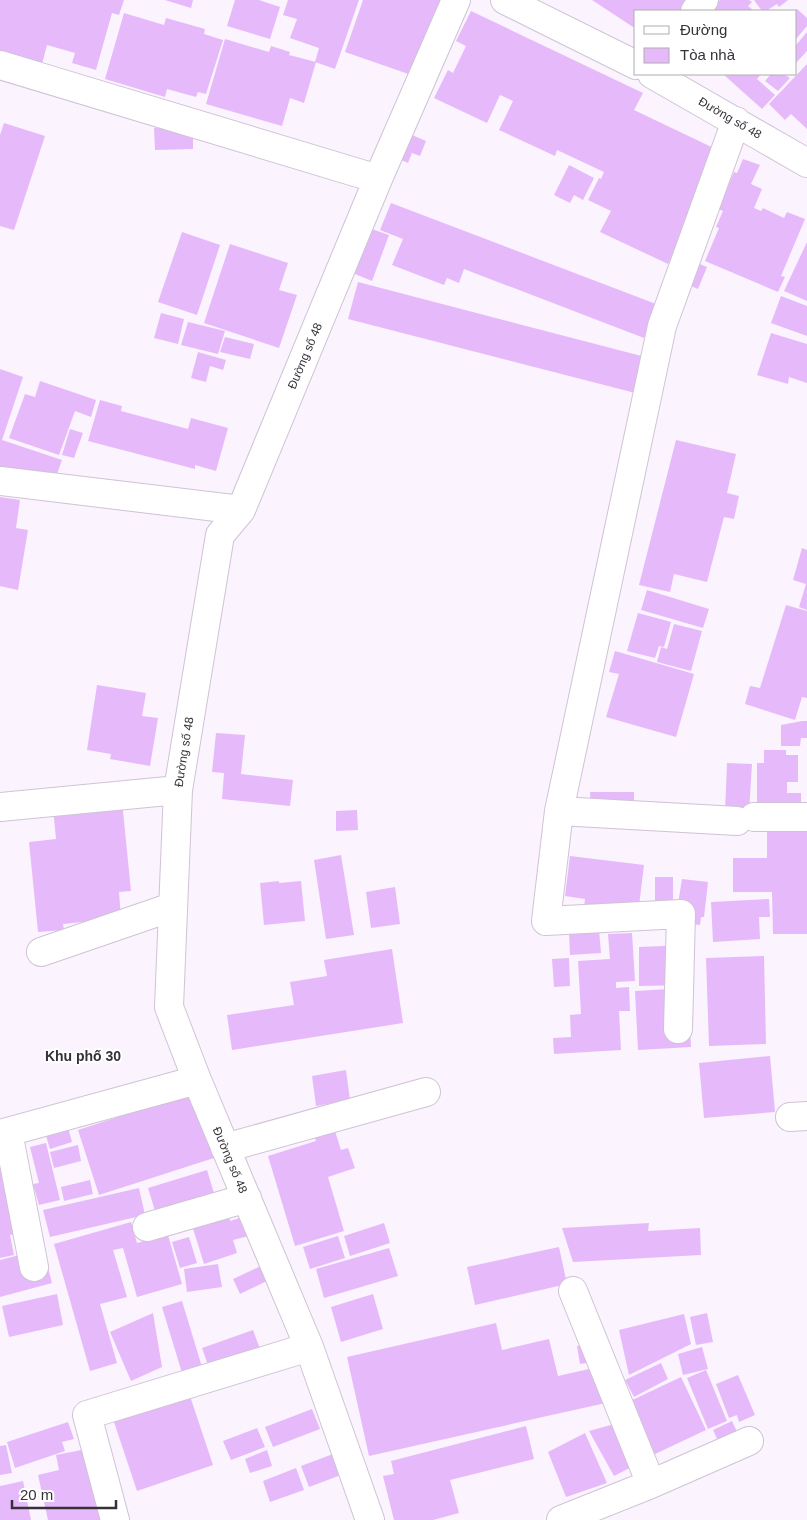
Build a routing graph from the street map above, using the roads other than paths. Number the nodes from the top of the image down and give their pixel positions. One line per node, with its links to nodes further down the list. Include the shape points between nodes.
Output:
1 (456, 0): 10 (street, Đường số 48)
2 (505, 0): 5 (street)
3 (704, 0): 4 (street)
4 (696, 10)
5 (634, 64)
6 (0, 65): 10 (street)
7 (654, 75): 8 (street, Đường số 48)
8 (736, 120): 9 (street, Đường số 48); 15 (street, via 662,326)
9 (801, 152)
10 (378, 179): 12 (street, Đường số 48)
11 (0, 482): 12 (street)
12 (241, 510): 13 (street, Đường số 48, via 220,535)
13 (178, 790): 14 (street); 17 (street, Đường số 48)
14 (0, 807)
15 (559, 811): 16 (street, via 745,819); 19 (street, via 546,921 681,914)
16 (807, 817)
17 (172, 907): 18 (street); 20 (street, Đường số 48, via 169,1008)
18 (41, 952)
19 (678, 1029)
20 (197, 1080): 22 (street); 23 (street, Đường số 48)
21 (426, 1092): 23 (street)
22 (4, 1133): 26 (street)
23 (225, 1148): 24 (street, Đường số 48)
24 (246, 1198): 25 (street); 28 (street, Đường số 48)
25 (147, 1227)
26 (34, 1268)
27 (573, 1291): 30 (street)
28 (309, 1347): 31 (street, via 87,1415); 32 (street, Đường số 48)
29 (749, 1442): 30 (street)
30 (651, 1484): 33 (street)
31 (115, 1520)
32 (370, 1520)
33 (561, 1520)

